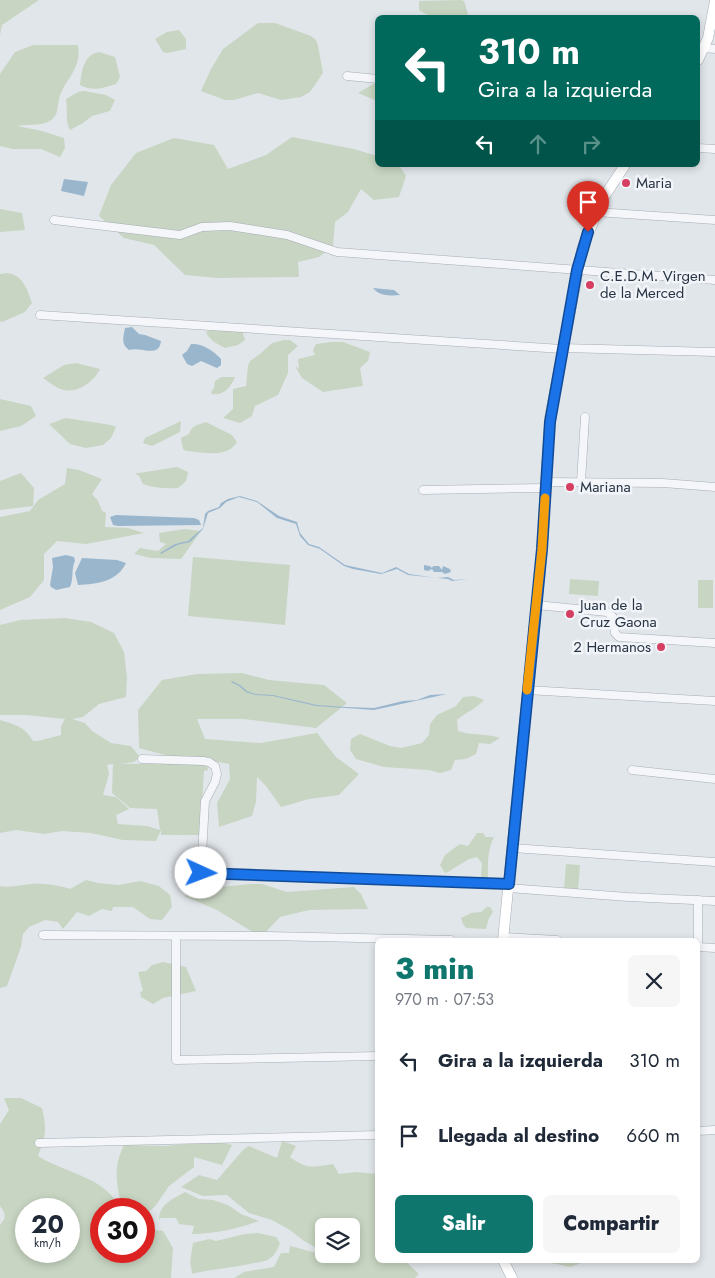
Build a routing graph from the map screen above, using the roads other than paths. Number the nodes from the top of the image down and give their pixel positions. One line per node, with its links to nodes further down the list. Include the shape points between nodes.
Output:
1 (715, 0): 2 (main road)
2 (704, 48): 3 (street); 4 (main road)
3 (715, 49)
4 (700, 56)
5 (347, 76): 6 (street)
6 (375, 78)
7 (700, 148): 8 (street)
8 (715, 149)
9 (624, 167): 10 (main road)
10 (596, 212): 12 (street); 13 (main road)
11 (54, 220): 13 (street, via 180,235 202,227 230,226 287,235 336,252)
12 (715, 220)
13 (577, 270): 14 (street); 16 (main road)
14 (715, 280)
15 (40, 315): 16 (street)
16 (562, 348): 17 (street); 20 (main road, via 550,422)
17 (715, 352)
18 (585, 417): 19 (street)
19 (581, 482): 20 (street); 21 (street, via 663,483)
20 (545, 485): 22 (street); 23 (main road)
21 (715, 488)
22 (423, 490)
23 (537, 605): 24 (street, via 607,612 613,617 615,633 619,637); 25 (main road)
24 (715, 642)
25 (527, 690): 26 (street); 30 (main road)
26 (715, 700)
27 (142, 759): 32 (street, via 209,762 216,768 216,782 205,801 201,873)
28 (632, 770): 29 (street)
29 (715, 779)
30 (512, 848): 31 (street); 32 (main road)
31 (715, 862)
32 (509, 886): 33 (street); 37 (main road)
33 (698, 900): 34 (street); 38 (street)
34 (715, 901)
35 (43, 935): 36 (street)
36 (176, 936): 39 (street); 42 (street, via 176,1060)
37 (503, 938)
38 (698, 938)
39 (375, 939)
40 (700, 947): 41 (street)
41 (715, 948)
42 (375, 1056)
43 (715, 1130): 44 (street)
44 (700, 1131)
45 (375, 1135): 46 (street)
46 (39, 1143)
47 (504, 1263): 48 (main road)
48 (512, 1278)

